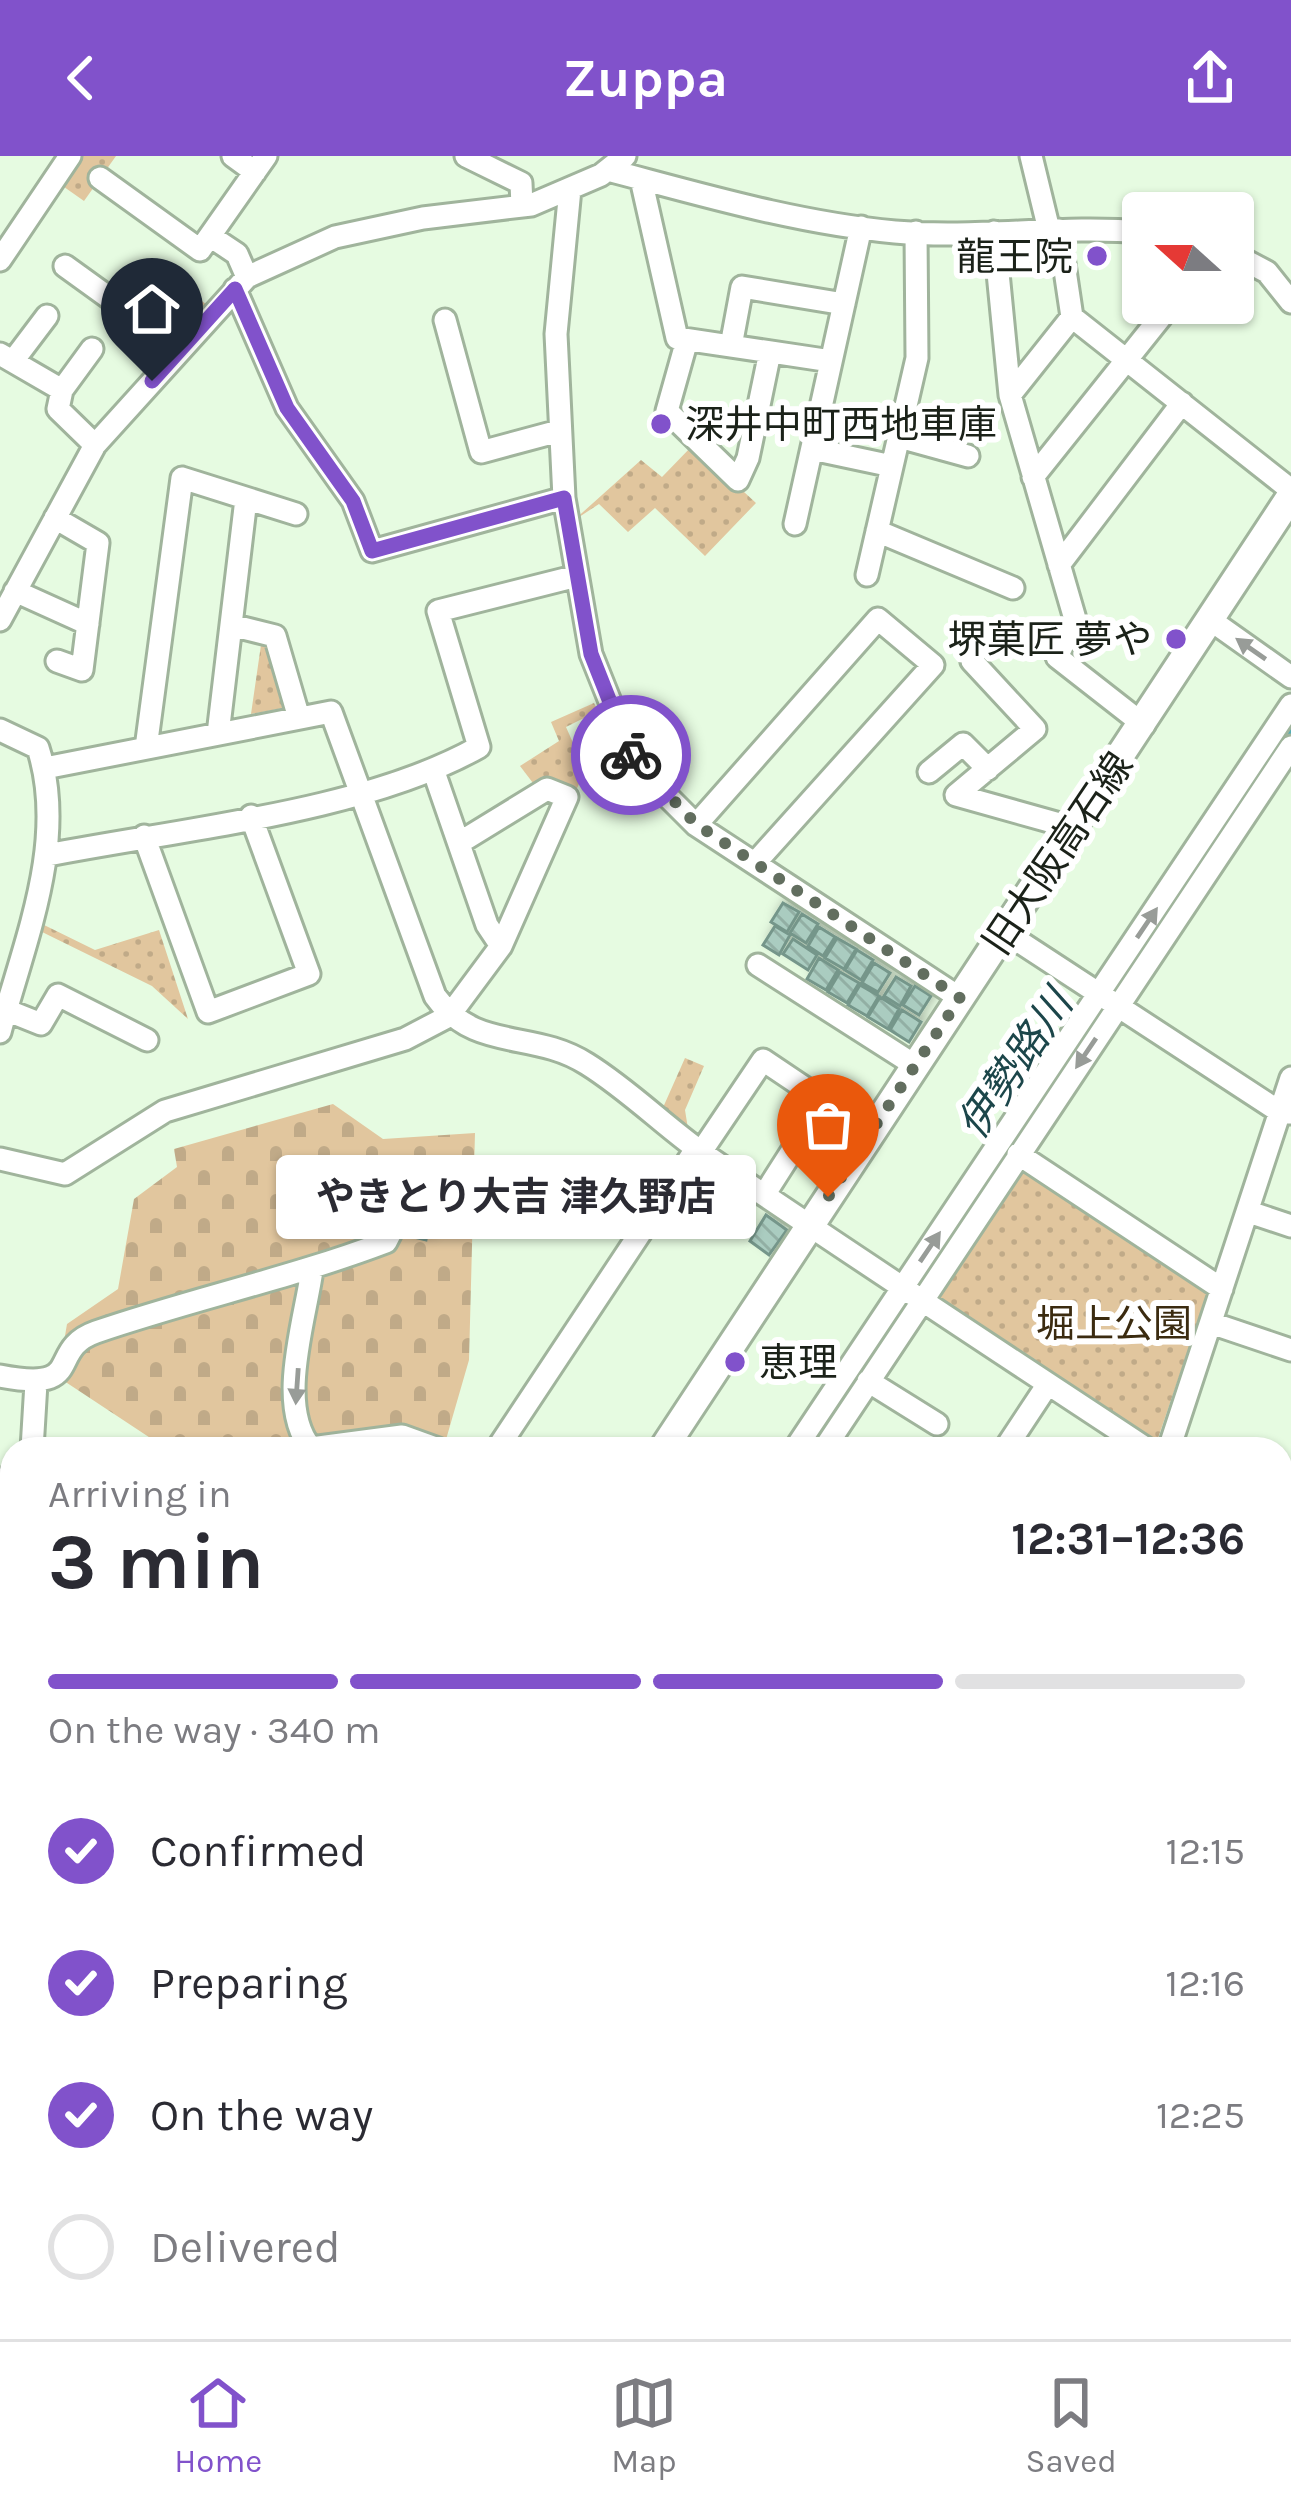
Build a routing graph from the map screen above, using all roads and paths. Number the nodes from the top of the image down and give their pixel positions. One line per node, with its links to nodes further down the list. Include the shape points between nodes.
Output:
1 (70, 156): 16 (street)
2 (233, 156): 6 (street)
3 (466, 156): 10 (street, via 521,183)
4 (1031, 156): 12 (street)
5 (617, 161): 8 (street); 9 (street)
6 (261, 164): 17 (street)
7 (100, 178): 17 (street, via 200,250)
8 (641, 179): 11 (street); 28 (street, via 677,338)
9 (570, 189): 10 (street); 39 (street, via 556,334)
10 (521, 206): 21 (street, via 335,237)
11 (861, 227): 13 (street); 23 (street)
12 (1054, 230): 14 (street); 15 (street); 25 (street)
13 (916, 232): 14 (street); 40 (street, via 916,358)
14 (994, 232): 37 (street)
15 (1122, 232)
16 (8, 233): 18 (street)
17 (210, 236): 21 (street, via 237,254)
18 (0, 260)
19 (1254, 265): 22 (street)
20 (65, 266): 31 (street)
21 (241, 283): 31 (street); 47 (street, via 287,408 353,501 372,551)
22 (1291, 302)
23 (844, 304): 29 (street, via 742,287); 35 (street)
24 (47, 316): 33 (street)
25 (1072, 317): 34 (street); 37 (street)
26 (445, 320): 39 (street, via 481,452)
27 (1156, 324): 34 (street)
28 (687, 340): 29 (street); 32 (street, via 667,411 738,479)
29 (731, 346): 32 (street)
30 (92, 349): 36 (street)
31 (180, 349): 41 (street)
32 (770, 352): 35 (street)
33 (6, 357): 36 (street)
34 (1128, 359): 38 (street); 45 (street)
35 (831, 361): 42 (street)
36 (62, 390): 41 (street, via 58,409)
37 (1010, 394): 45 (street)
38 (1182, 403): 46 (street); 53 (street)
39 (559, 430): 47 (street)
40 (898, 437): 43 (street); 44 (street)
41 (95, 445): 50 (street)
42 (812, 449): 44 (street); 51 (street)
43 (968, 456)
44 (892, 466): 52 (street)
45 (1034, 477): 53 (street)
46 (1291, 493): 59 (main road, 旧大阪高石線)
47 (564, 498): 55 (street)
48 (246, 499): 49 (street); 61 (street); 71 (street, via 182,478)
49 (296, 514)
50 (56, 518): 57 (street); 60 (street, via 98,544)
51 (795, 524)
52 (877, 531): 54 (street); 56 (street)
53 (1059, 565): 67 (street, via 1075,619 1057,657)
54 (867, 575)
55 (577, 576): 74 (street, via 439,611 479,747); 78 (street, via 591,654 635,764)
56 (1013, 588)
57 (16, 592): 58 (street); 60 (street)
58 (0, 620)
59 (1212, 621): 64 (street, one-way to 59); 67 (main road, 旧大阪高石線)
60 (88, 624): 63 (street, via 82,670)
61 (231, 625): 66 (street, via 275,636); 69 (street)
62 (982, 636): 73 (street, via 972,661 1035,729)
63 (57, 661)
64 (1291, 677)
65 (1291, 705): 88 (street, one-way to 65)
66 (299, 718): 69 (street); 76 (street, via 331,712)
67 (1144, 724): 79 (main road, 旧大阪高石線)
68 (0, 730): 72 (street, via 38,748)
69 (218, 734): 71 (street)
70 (1291, 747): 88 (street)
71 (146, 748): 72 (street)
72 (45, 769): 82 (street)
73 (988, 769): 75 (street, via 963,744); 79 (street, via 956,795)
74 (434, 772): 76 (street); 81 (street)
75 (929, 772)
76 (358, 795): 77 (street); 89 (street)
77 (250, 816): 80 (street); 80 (street, via 309,974 208,1012)
78 (696, 824): 83 (street); 83 (street, via 878,619 933,665)
79 (1074, 828): 84 (main road, 旧大阪高石線)
80 (144, 836): 82 (street)
81 (459, 843): 85 (street); 85 (street, via 547,789 567,797)
82 (48, 855): 90 (street)
83 (755, 863): 87 (street)
84 (1003, 931): 87 (main road, 旧大阪高石線); 88 (street)
85 (501, 946): 89 (street)
86 (758, 965): 92 (street)
87 (960, 998): 92 (main road, 旧大阪高石線)
88 (1108, 1000): 94 (street); 96 (street, one-way to 96); 105 (street, one-way to 88)
89 (449, 1016): 95 (street, via 485,1038 539,1041 582,1061); 97 (street, via 405,1039 165,1111 64,1174)
90 (3, 1021): 91 (street, via 41,1024 58,995)
91 (147, 1040)
92 (916, 1066): 101 (main road, 旧大阪高石線)
93 (1291, 1078): 94 (street)
94 (1285, 1112): 100 (street)
95 (699, 1150): 98 (street); 98 (street, via 763,1060 824,1101); 115 (street)
96 (1018, 1154): 104 (street); 105 (street)
97 (0, 1159)
98 (764, 1195): 101 (street)
99 (402, 1211): 103 (street, via 386,1242)
100 (1249, 1212): 102 (street); 104 (street)
101 (809, 1226): 105 (street); 116 (main road, 旧大阪高石線)
102 (1291, 1226)
103 (312, 1270): 110 (street, via 89,1334 58,1376); 114 (street, one-way to 114, via 295,1394)
104 (1222, 1289): 106 (street)
105 (911, 1295): 109 (street); 111 (street); 117 (street)
106 (1210, 1323): 107 (street); 121 (street)
107 (1291, 1350)
108 (0, 1376): 110 (street)
109 (868, 1381): 112 (street); 118 (street)
110 (37, 1383): 113 (street)
111 (1048, 1384): 119 (street); 120 (street)
112 (937, 1424)
113 (33, 1437)
114 (302, 1437)
115 (505, 1437)
116 (671, 1437)
117 (804, 1437)
118 (832, 1437)
119 (1013, 1437)
120 (1129, 1437)
121 (1173, 1437)

